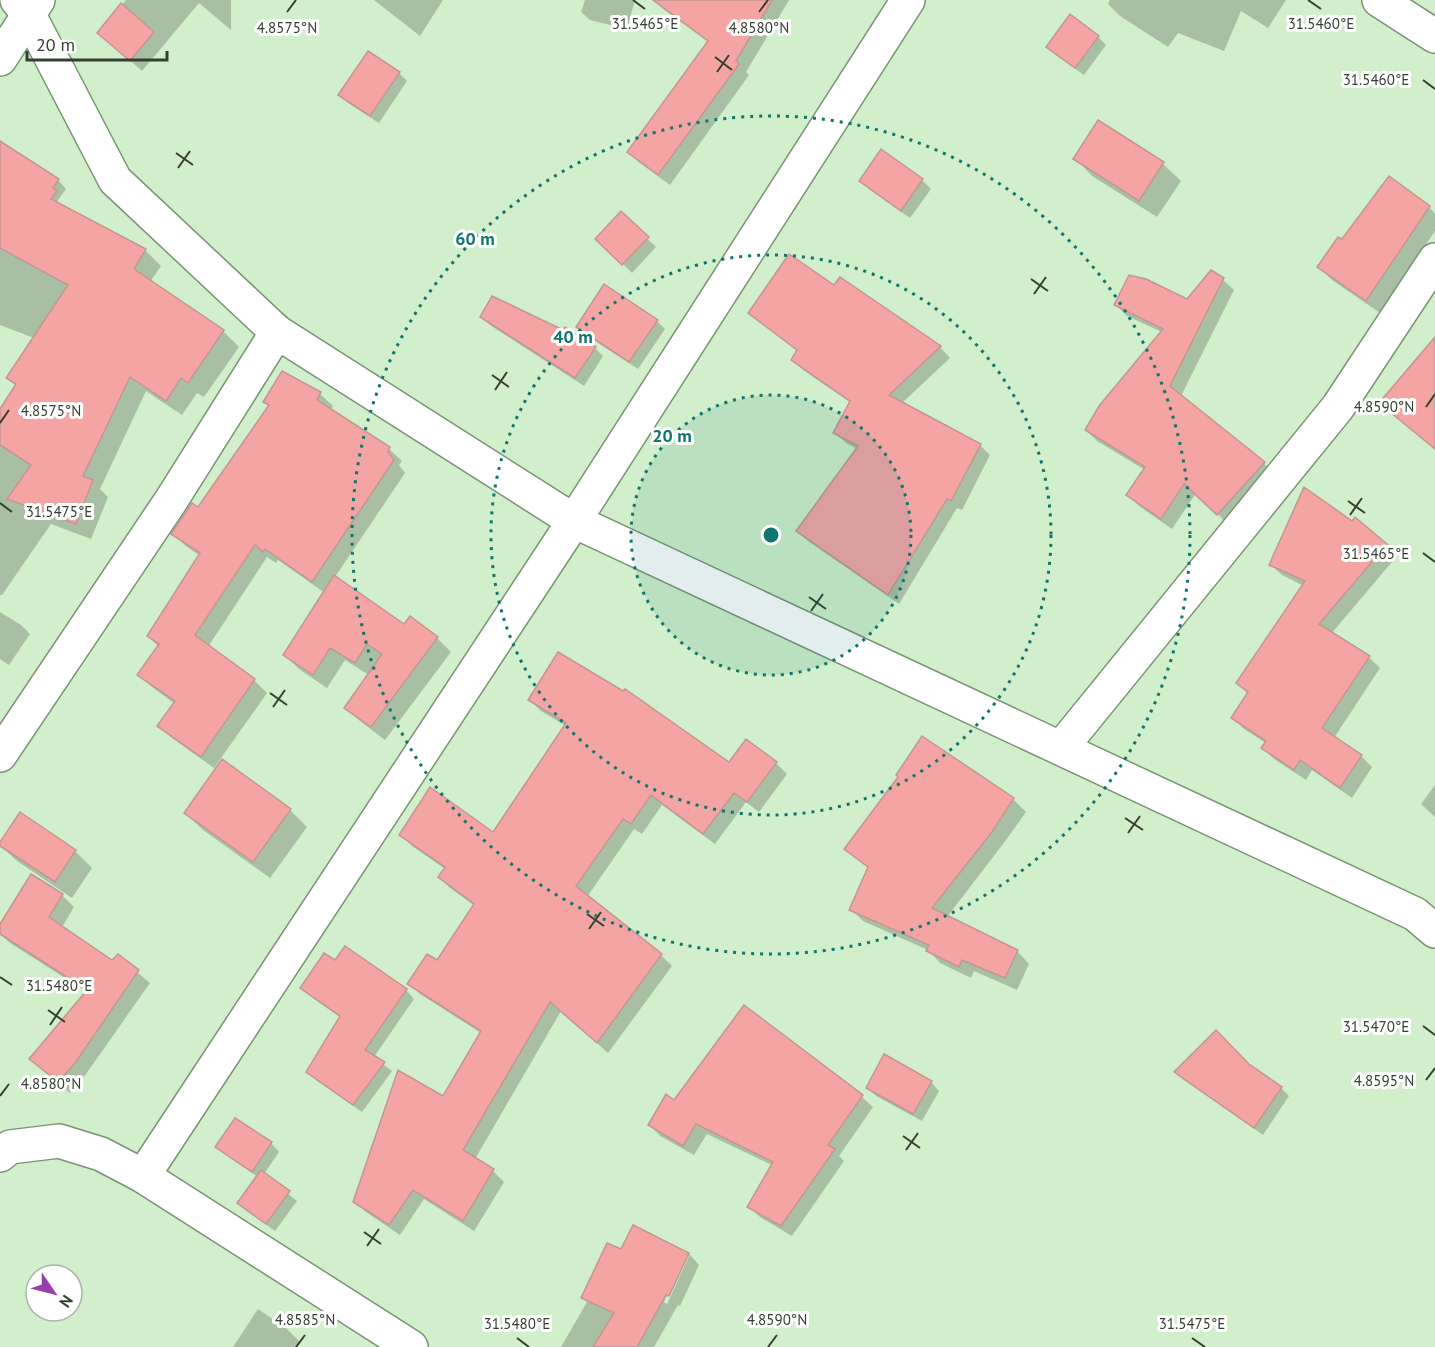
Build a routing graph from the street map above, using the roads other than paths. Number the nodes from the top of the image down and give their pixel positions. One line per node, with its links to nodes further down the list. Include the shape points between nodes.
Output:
1 (908, 0): 8 (street)
2 (1379, 0): 4 (street)
3 (28, 5): 5 (street); 7 (street, via 115,180)
4 (1435, 36)
5 (0, 59)
6 (1435, 260): 9 (street, via 1338,407)
7 (277, 332): 8 (street); 10 (street, via 172,499)
8 (574, 521): 9 (street); 13 (street)
9 (1061, 748): 11 (street, via 1415,914)
10 (0, 755)
11 (1435, 931)
12 (0, 1155): 13 (street, via 10,1147 59,1141 101,1154)
13 (143, 1176): 14 (street)
14 (411, 1347)

